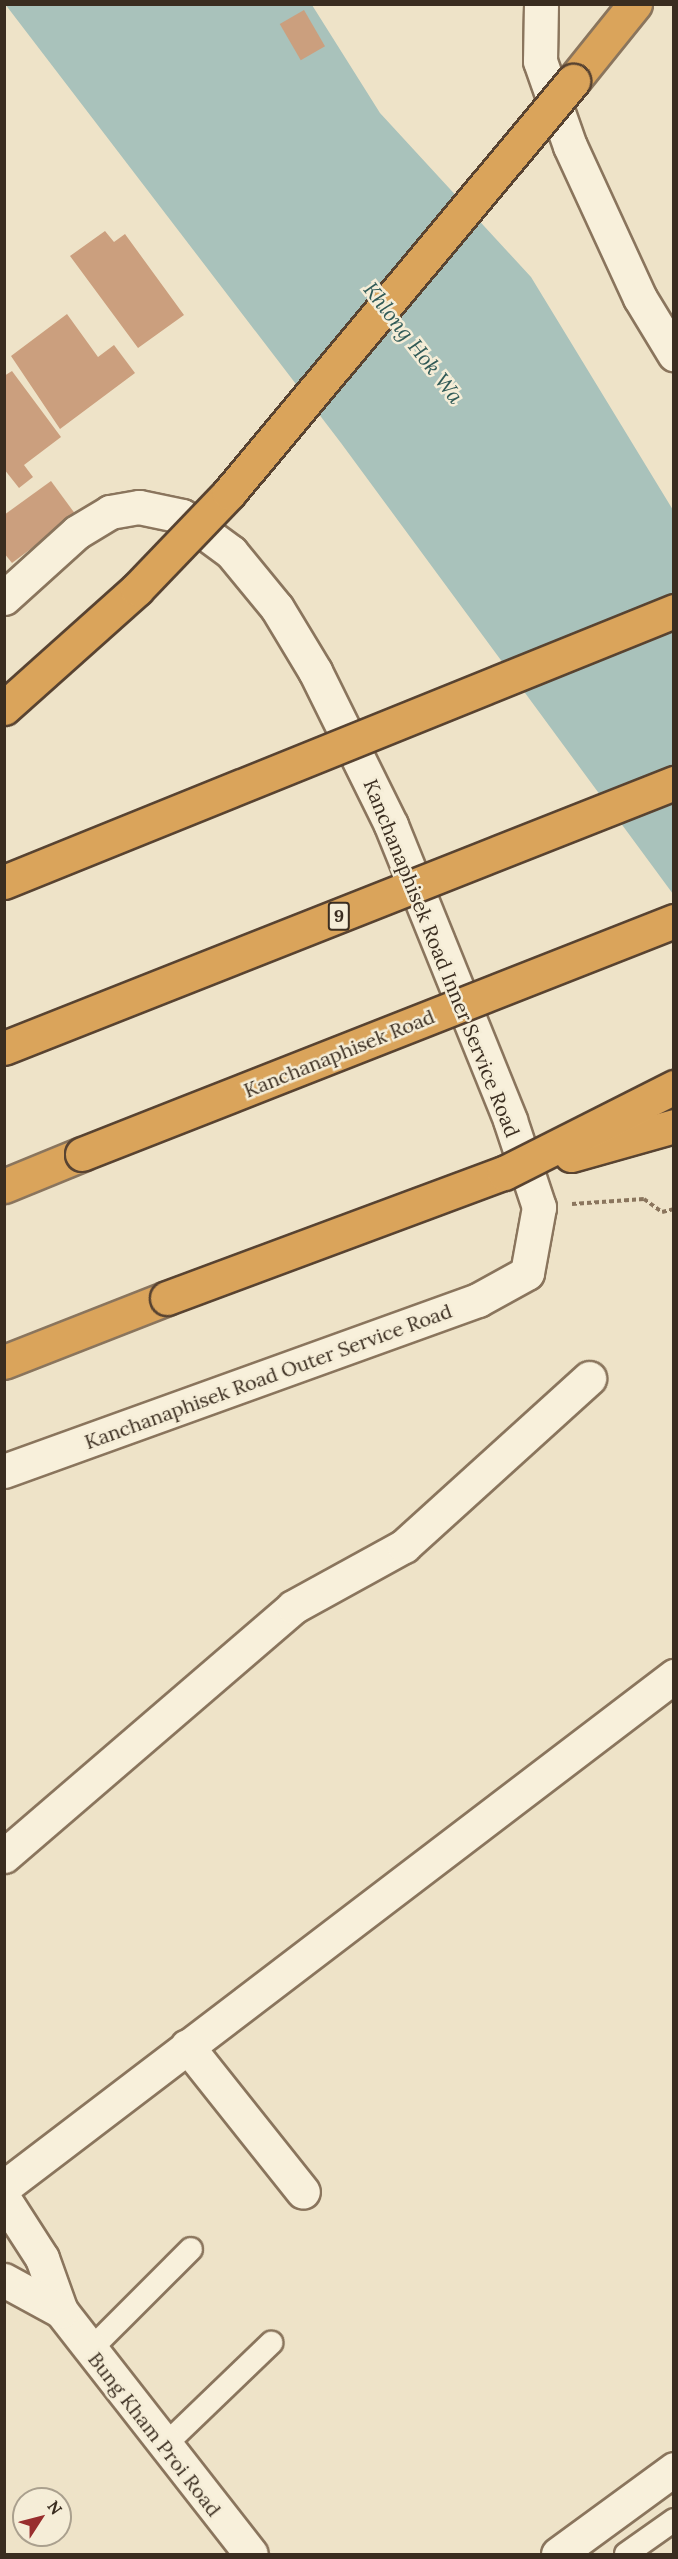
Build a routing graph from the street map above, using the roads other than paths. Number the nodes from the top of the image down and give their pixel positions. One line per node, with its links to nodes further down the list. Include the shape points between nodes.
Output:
1 (542, 4): 3 (street, via 540,61 570,146 640,298)
2 (635, 4): 6 (highway, bridge, via 229,492 137,589)
3 (674, 354)
4 (4, 598): 15 (street, Kanchanaphisek Road Inner Service Road, via 78,532 110,512 139,507 182,516 231,552 277,608 315,671 391,825 510,1120 539,1207)
5 (674, 611): 8 (highway, bridge)
6 (4, 708)
7 (674, 783): 10 (highway, 9, bridge)
8 (4, 882)
9 (674, 921): 14 (highway, Kanchanaphisek Road, bridge)
10 (4, 1048)
11 (674, 1087): 13 (highway, bridge)
12 (674, 1126): 13 (highway, bridge)
13 (504, 1173): 16 (highway, bridge)
14 (4, 1186)
15 (527, 1273): 18 (street, Kanchanaphisek Road Outer Service Road, via 478,1300)
16 (4, 1362)
17 (589, 1378): 20 (street, via 404,1546 293,1607)
18 (4, 1472)
19 (674, 1676): 21 (street)
20 (4, 1856)
21 (187, 2046): 22 (street); 23 (street)
22 (303, 2192)
23 (7, 2205): 25 (street, Bung Kham Proi Road)
24 (191, 2250): 29 (lane)
25 (42, 2258): 26 (street); 27 (street, Bung Kham Proi Road)
26 (6, 2284): 27 (street, Bung Kham Proi Road)
27 (61, 2311): 29 (street, Bung Kham Proi Road)
28 (271, 2343): 30 (lane)
29 (89, 2351): 30 (street, Bung Kham Proi Road)
30 (164, 2446): 33 (street, Bung Kham Proi Road)
31 (674, 2469): 34 (street)
32 (674, 2520): 35 (lane)
33 (251, 2554)
34 (558, 2554)
35 (626, 2554)

